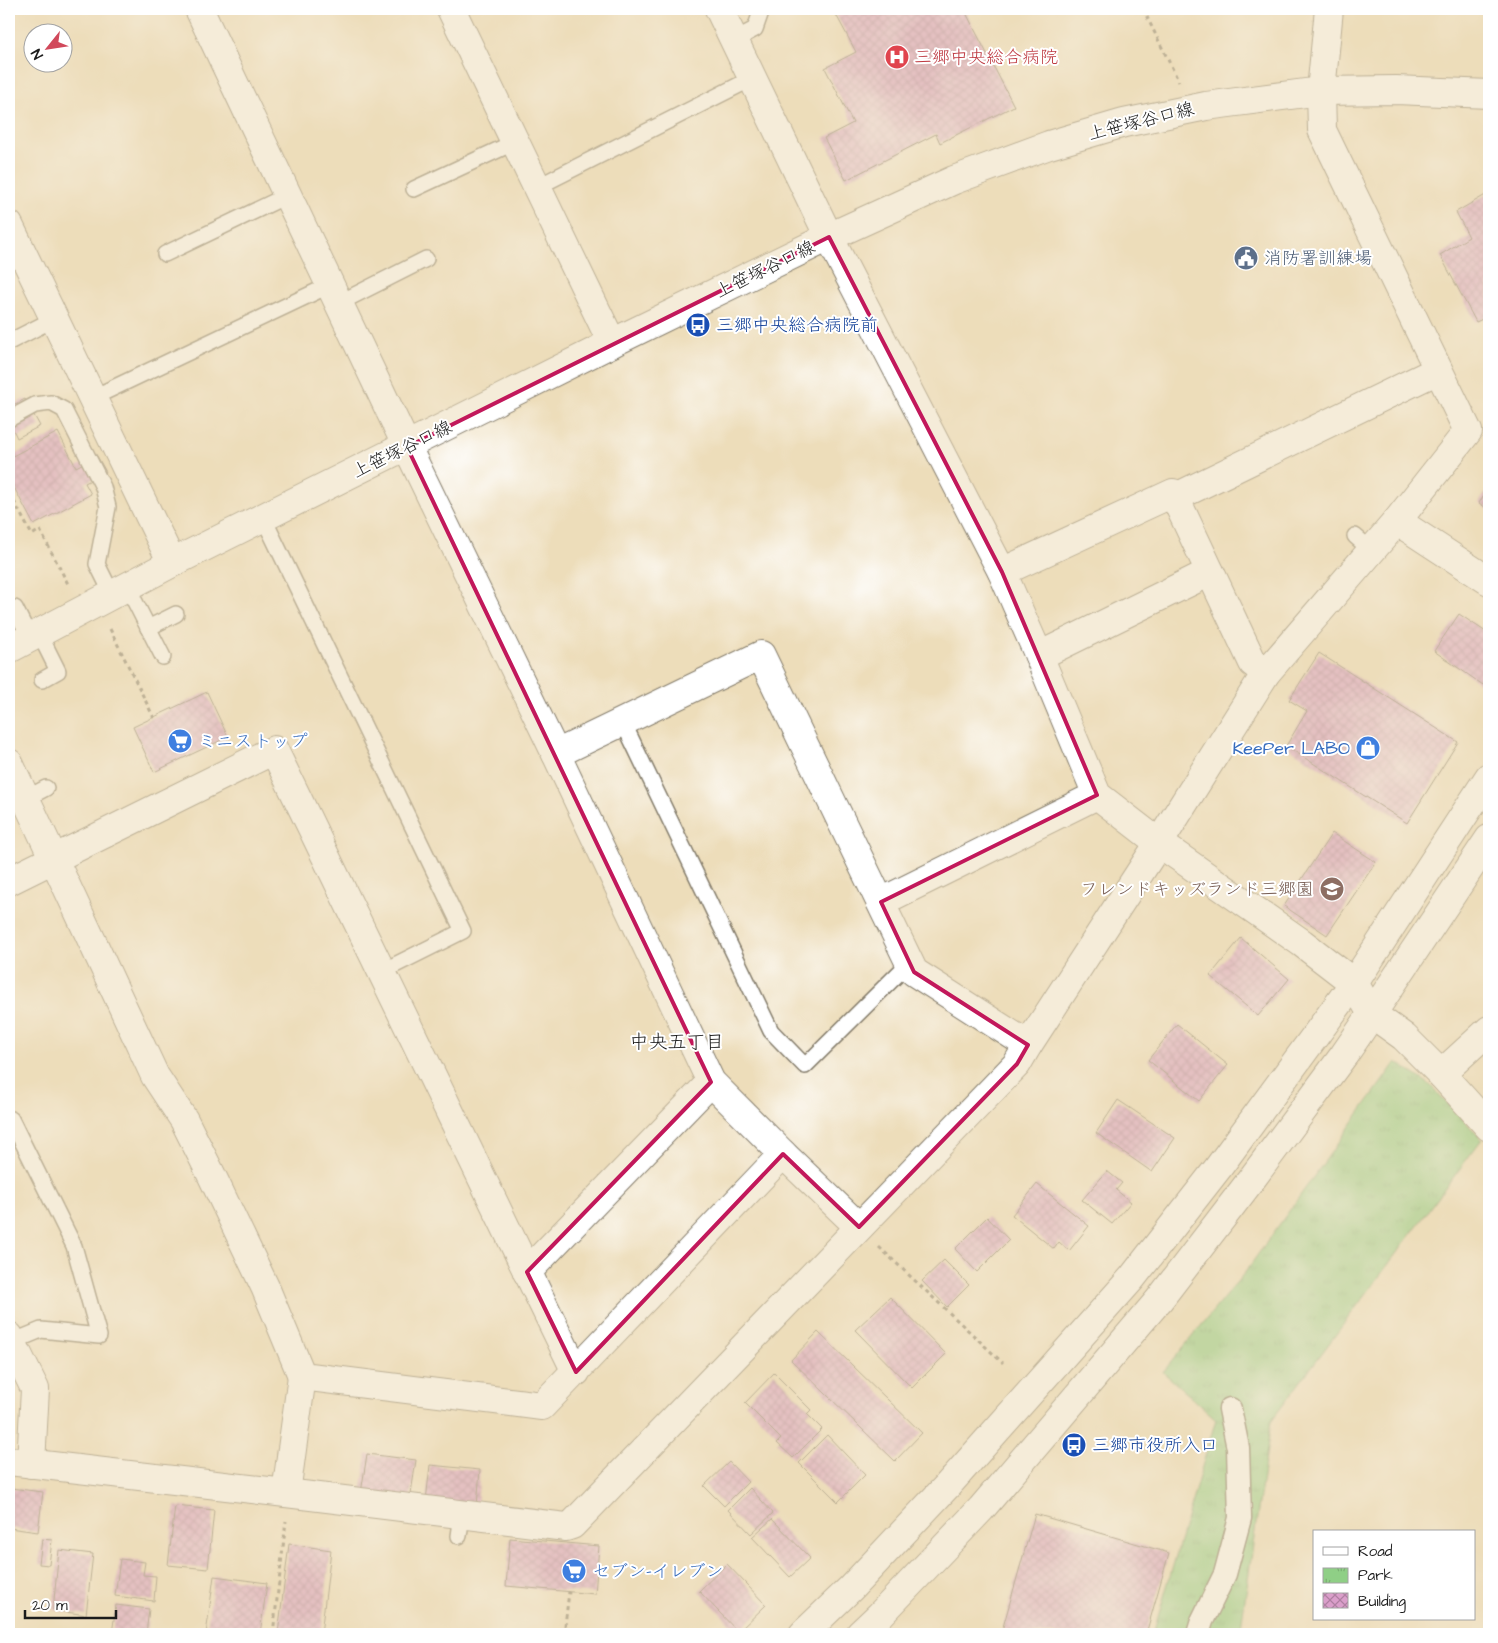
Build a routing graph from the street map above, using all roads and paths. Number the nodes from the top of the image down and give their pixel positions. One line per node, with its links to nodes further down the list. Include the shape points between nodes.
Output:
1 (199, 9): 15 (street)
2 (451, 9): 12 (street)
3 (719, 9): 7 (street)
4 (762, 9): 7 (lane, via 756,29)
5 (1143, 9): 9 (path)
6 (1329, 9): 10 (street)
7 (734, 40): 8 (street)
8 (753, 78): 13 (lane); 17 (street)
9 (1181, 86)
10 (1321, 91): 11 (street, 上笹塚谷口線); 17 (street, 上笹塚谷口線, via 1206,106 1049,145 954,180); 24 (street, via 1322,130)
11 (1489, 94)
12 (515, 142): 13 (street); 14 (lane)
13 (537, 187): 23 (street)
14 (414, 189)
15 (288, 195): 18 (lane); 20 (street)
16 (9, 225): 21 (street)
17 (829, 237): 23 (street, 上笹塚谷口線); 34 (street)
18 (165, 254)
19 (426, 259): 20 (lane)
20 (334, 294): 25 (lane); 27 (street)
21 (54, 319): 22 (lane); 25 (street)
22 (9, 342)
23 (612, 343): 27 (street, 上笹塚谷口線)
24 (1438, 370): 30 (street, via 1309,441); 32 (street, via 1468,431)
25 (92, 398): 33 (street)
26 (9, 419): 37 (lane, via 35,405 51,403 64,410 103,486 108,507 97,564)
27 (407, 447): 31 (street, 上笹塚谷口線); 50 (street)
28 (16, 491): 29 (path)
29 (9, 494): 38 (path, via 32,535 40,530)
30 (1176, 497): 34 (street, via 1174,493); 35 (street)
31 (263, 517): 33 (street, 上笹塚谷口線); 60 (lane, via 463,931)
32 (1397, 521): 36 (street); 46 (street, via 1363,543)
33 (172, 563): 37 (street, 上笹塚谷口線)
34 (1002, 572): 44 (street)
35 (1210, 572): 44 (street); 46 (street, via 1252,663)
36 (1489, 581)
37 (120, 590): 42 (lane); 43 (street, 上笹塚谷口線)
38 (72, 591)
39 (15, 608): 43 (lane)
40 (176, 614): 42 (lane)
41 (108, 624): 48 (path)
42 (148, 628): 45 (lane)
43 (26, 640): 47 (lane, via 58,671)
44 (1039, 656): 53 (street)
45 (163, 657)
46 (1266, 673): 55 (street)
47 (42, 680)
48 (154, 718)
49 (624, 722): 50 (street); 58 (street, via 762,655); 59 (lane, via 771,1031 805,1066)
50 (556, 754): 66 (street)
51 (9, 764): 56 (street, via 36,794)
52 (1489, 777): 61 (street)
53 (1097, 796): 55 (street); 58 (street)
54 (1489, 839): 62 (street)
55 (1160, 843): 61 (street); 64 (street)
56 (53, 859): 57 (street); 60 (street, via 274,750); 75 (street, via 155,1076 184,1120 257,1270)
57 (9, 880)
58 (881, 902): 59 (street)
59 (910, 962): 64 (street, via 914,972)
60 (381, 972): 71 (street)
61 (1354, 983): 62 (street); 82 (street, via 1218,1168 1132,1278 947,1486)
62 (1372, 1014): 65 (street, via 1404,1037); 83 (street, via 1159,1300 981,1509)
63 (1489, 1030): 65 (street)
64 (1028, 1045): 70 (street, via 1017,1064)
65 (1441, 1074): 68 (street)
66 (711, 1082): 69 (street); 71 (street)
67 (9, 1121): 72 (lane, via 12,1119 74,1246 98,1336 41,1330)
68 (1489, 1126)
69 (783, 1154): 70 (street); 74 (street)
70 (859, 1227): 73 (path); 78 (street, via 566,1528 460,1525)
71 (527, 1272): 74 (street)
72 (10, 1339): 77 (street, via 35,1389)
73 (1002, 1363)
74 (576, 1372): 75 (street, via 542,1406)
75 (302, 1376): 78 (street)
76 (1230, 1410): 84 (street, via 1238,1448 1240,1518 1226,1574)
77 (20, 1462): 78 (street)
78 (288, 1493): 80 (path)
79 (569, 1592): 81 (path)
80 (273, 1634)
81 (564, 1634)
82 (803, 1634)
83 (860, 1634)
84 (1198, 1634)

